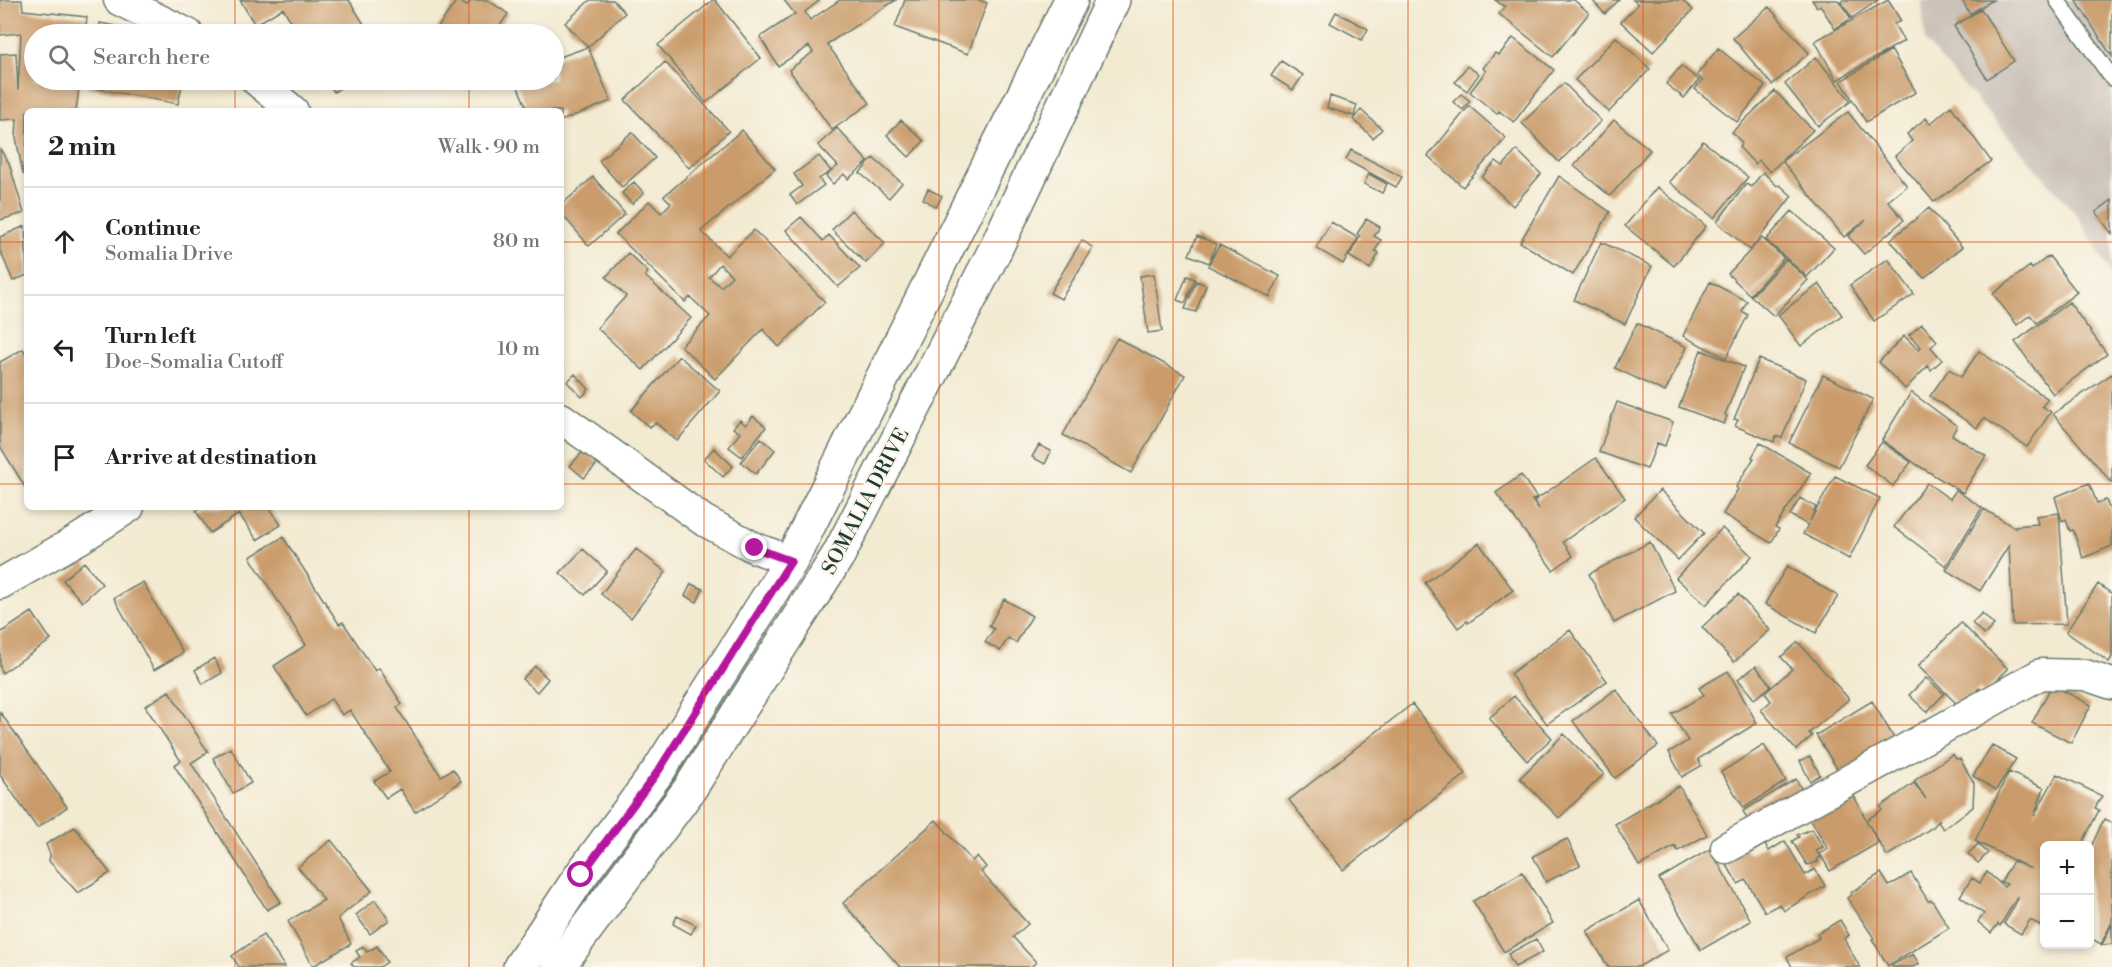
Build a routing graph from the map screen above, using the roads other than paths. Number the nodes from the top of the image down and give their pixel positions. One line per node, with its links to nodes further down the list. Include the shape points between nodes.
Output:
1 (119, 0): 5 (street)
2 (1071, 0): 11 (main road, SOMALIA DRIVE)
3 (1113, 0): 16 (main road, SOMALIA DRIVE, via 995,250 839,554 689,790)
4 (2057, 0): 6 (lane)
5 (168, 24)
6 (2112, 78)
7 (268, 90): 8 (street)
8 (289, 108)
9 (564, 420): 11 (street, via 703,520 755,548)
10 (124, 510): 12 (street)
11 (791, 561): 15 (main road, SOMALIA DRIVE, via 659,770 581,875)
12 (0, 585)
13 (2112, 684): 14 (street, via 2085,675 2041,674)
14 (1726, 848)
15 (520, 967)
16 (558, 967)

